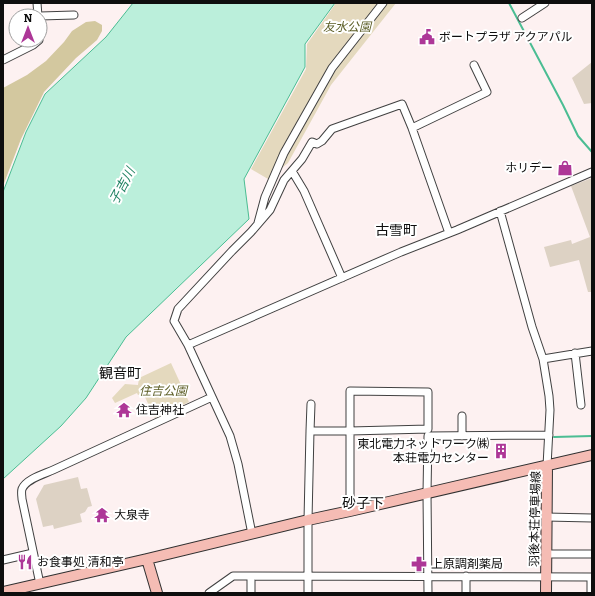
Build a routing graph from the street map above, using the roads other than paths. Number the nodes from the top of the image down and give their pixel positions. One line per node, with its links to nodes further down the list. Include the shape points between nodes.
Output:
1 (383, 3): 13 (street, via 332,68 287,146 265,197)
2 (545, 3): 5 (street)
3 (74, 15): 4 (street)
4 (48, 16)
5 (522, 18)
6 (27, 48): 7 (street)
7 (3, 60)
8 (474, 65): 9 (street, via 487,92)
9 (412, 128): 10 (street, via 402,104 375,113 332,129 317,144 312,142); 14 (street)
10 (292, 171): 13 (street, via 284,180 270,210); 15 (street, via 304,191)
11 (592, 172): 12 (street)
12 (500, 211): 14 (street); 19 (street)
13 (258, 225): 16 (street, via 178,309 174,321)
14 (449, 233): 15 (street)
15 (342, 278): 16 (street)
16 (188, 345): 20 (street)
17 (592, 351): 18 (street)
18 (575, 354): 19 (street); 22 (street)
19 (543, 359): 26 (street, via 549,396)
20 (212, 398): 35 (street, via 230,436); 36 (street, via 27,483 22,490 22,499)
21 (311, 404): 24 (street)
22 (581, 405)
23 (462, 416): 27 (street)
24 (310, 431): 25 (street); 34 (street)
25 (350, 431): 25 (street, via 350,391 428,392 428,429); 31 (street)
26 (549, 435): 27 (street); 29 (street)
27 (462, 436): 30 (street, via 428,436)
28 (592, 455): 29 (street, 羽後本荘停車場線)
29 (547, 466): 30 (street); 32 (street, 羽後本荘停車場線)
30 (427, 493): 31 (street); 43 (street)
31 (350, 511): 34 (street)
32 (546, 517): 33 (street); 37 (street, 羽後本荘停車場線)
33 (592, 518)
34 (308, 520): 35 (street); 42 (street)
35 (252, 534): 39 (street)
36 (33, 553): 40 (street); 47 (street)
37 (546, 554): 38 (street); 45 (street, 羽後本荘停車場線)
38 (592, 554)
39 (147, 559): 47 (street); 49 (street)
40 (3, 560)
41 (251, 576): 42 (street); 50 (street, via 233,576); 51 (street)
42 (308, 576): 43 (street); 52 (street)
43 (428, 576): 44 (street); 53 (street)
44 (466, 576): 45 (street); 54 (street)
45 (547, 577): 46 (street); 55 (street, 羽後本荘停車場線)
46 (592, 577): 56 (street)
47 (40, 584): 48 (street)
48 (3, 592)
49 (157, 593)
50 (209, 593)
51 (251, 593)
52 (308, 593)
53 (428, 593)
54 (466, 593)
55 (546, 593)
56 (591, 593)

